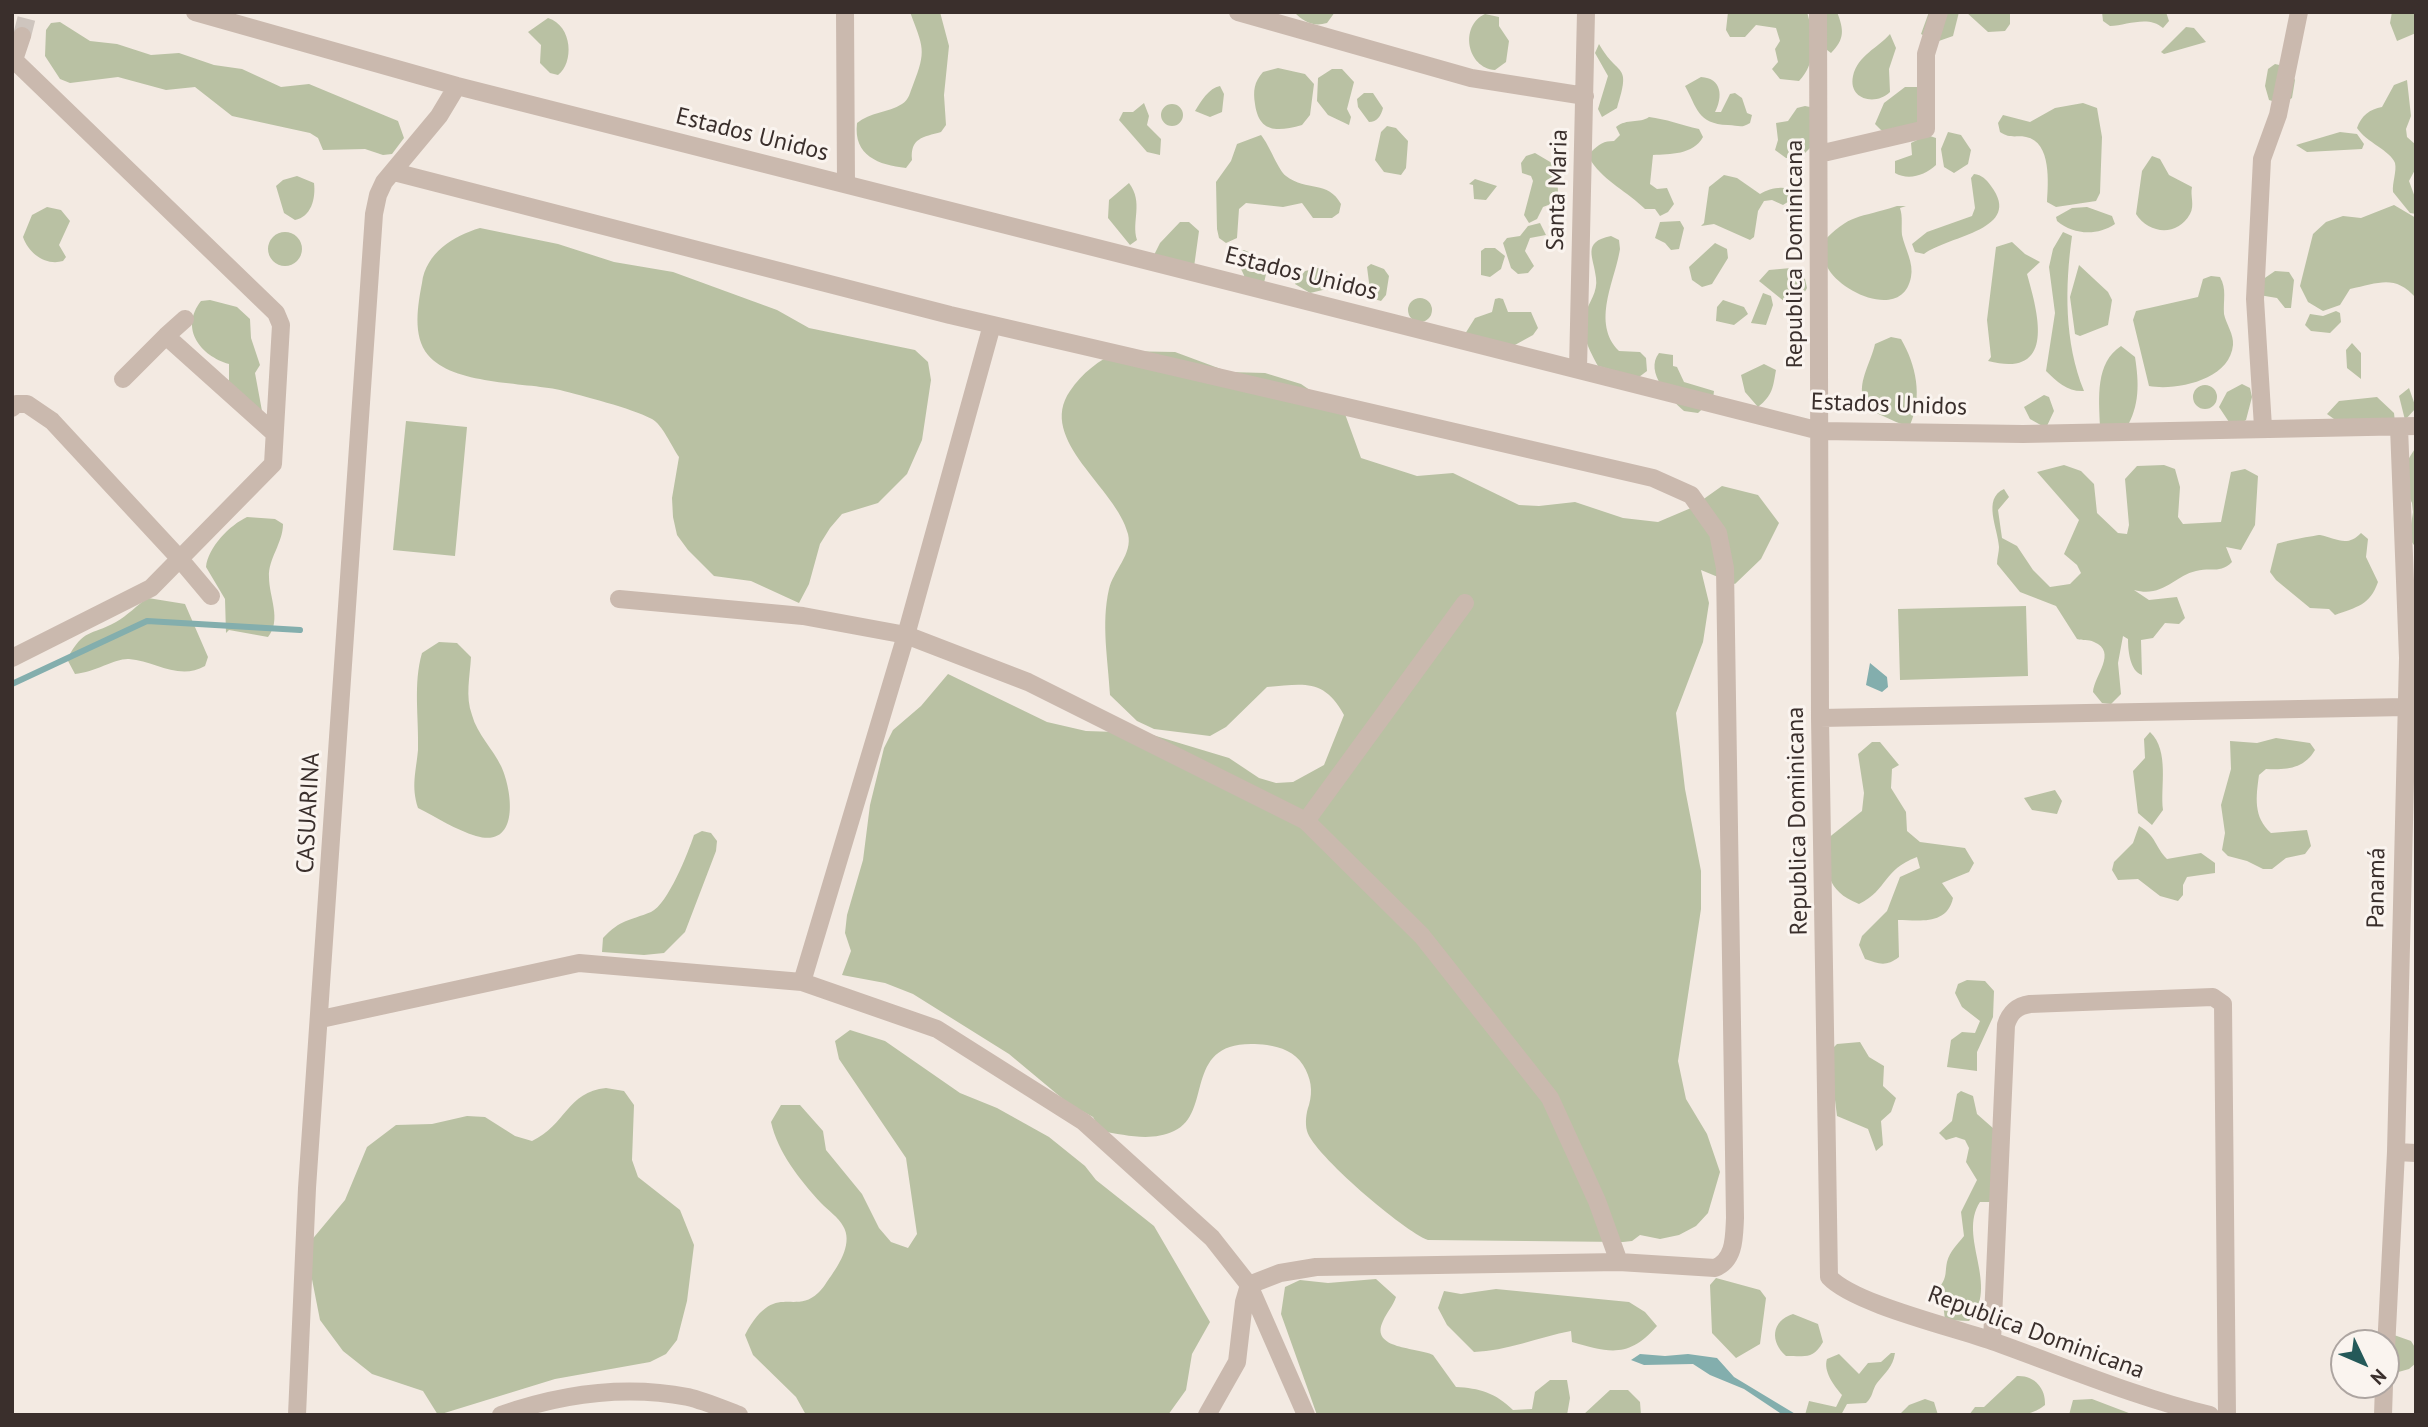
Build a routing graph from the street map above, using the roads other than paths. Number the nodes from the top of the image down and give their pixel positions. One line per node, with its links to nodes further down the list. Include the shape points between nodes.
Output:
1 (194, 12): 10 (street, Estados Unidos)
2 (845, 12): 14 (street)
3 (1238, 12): 11 (street, via 1471,78)
4 (1586, 12): 11 (street, Santa Maria)
5 (1818, 12): 12 (street, Republica Dominicana)
6 (1938, 12): 12 (street, via 1926,54 1926,129)
7 (2299, 12): 22 (street, via 2277,115 2262,159 2255,299)
8 (22, 36): 9 (street)
9 (13, 60): 24 (street, via 276,313 281,325)
10 (457, 86): 13 (street, CASUARINA); 14 (street, Estados Unidos)
11 (1585, 96): 18 (street, Santa Maria)
12 (1819, 154): 23 (street, Republica Dominicana)
13 (394, 172): 16 (street); 36 (street, CASUARINA, via 377,195 374,215)
14 (846, 184): 18 (street, Estados Unidos)
15 (185, 319): 17 (street)
16 (992, 325): 29 (street); 39 (street, via 1653,478 1691,495 1718,533 1726,568 1734,1240 1724,1264 1716,1268)
17 (166, 336): 19 (street); 24 (street)
18 (1578, 369): 23 (street, Estados Unidos)
19 (123, 379)
20 (12, 408): 25 (street, via 27,404 52,421)
21 (2407, 426): 22 (street, Estados Unidos); 31 (street, Panamá)
22 (2263, 427): 23 (street, Estados Unidos, via 2023,434)
23 (1820, 431): 33 (street, Republica Dominicana)
24 (273, 432): 25 (street, via 273,464)
25 (179, 558): 26 (street); 30 (street, via 151,588)
26 (211, 596)
27 (619, 599): 29 (street, via 803,615)
28 (1465, 603): 34 (street)
29 (906, 635): 34 (street, via 1028,682); 35 (street)
30 (12, 658)
31 (2412, 658): 32 (street, Panamá)
32 (2406, 707): 33 (street); 37 (street, Panamá)
33 (1820, 718): 42 (street, Republica Dominicana, via 1829,1277 1849,1293)
34 (1306, 821): 39 (street, via 1422,936 1550,1098)
35 (802, 982): 36 (street, via 579,963); 40 (street, via 937,1029 1084,1122 1212,1238)
36 (321, 1019): 44 (street, CASUARINA, via 306,1201)
37 (2396, 1153): 38 (street); 41 (street, Panamá)
38 (2416, 1153)
39 (1619, 1262): 40 (street, via 1316,1267 1280,1273)
40 (1249, 1286): 47 (street, via 1237,1362); 48 (street)
41 (2387, 1329)
42 (1992, 1341): 43 (street, Republica Dominicana); 50 (street, via 2009,1015 2031,1004 2213,997 2223,1004)
43 (2159, 1408): 49 (street, Republica Dominicana)
44 (297, 1415)
45 (501, 1415): 46 (street, via 578,1394 635,1392 689,1397)
46 (739, 1415)
47 (1207, 1415)
48 (1306, 1415)
49 (2210, 1415)
50 (2227, 1415)

